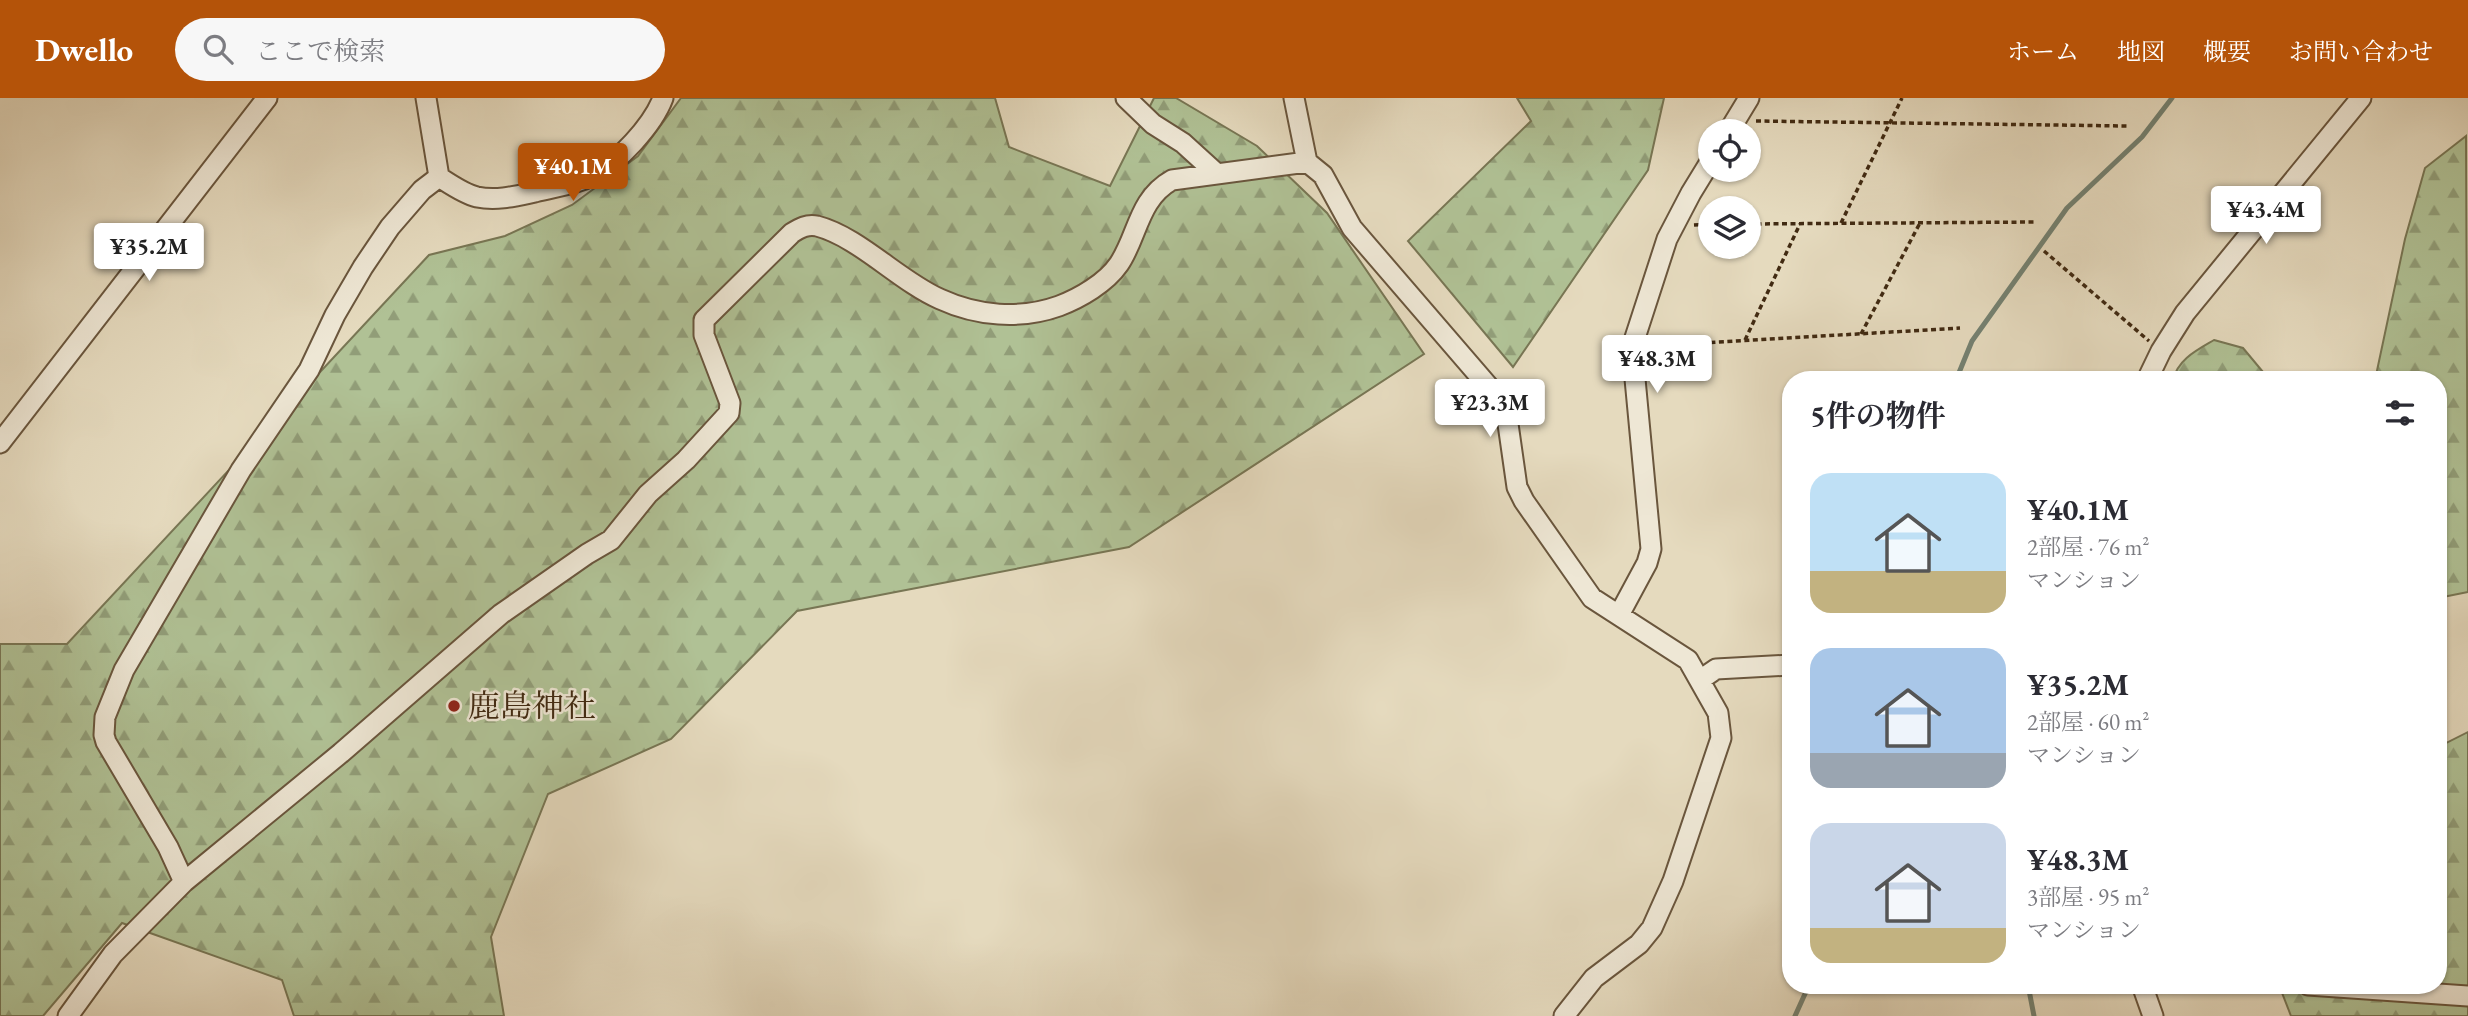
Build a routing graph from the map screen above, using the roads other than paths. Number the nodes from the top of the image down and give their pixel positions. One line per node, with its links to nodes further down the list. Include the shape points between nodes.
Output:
1 (267, 98): 14 (street)
2 (426, 98): 11 (street)
3 (663, 98): 11 (street, via 643,131 611,162 577,182 497,199 474,197)
4 (1126, 98): 10 (street)
5 (1294, 98): 9 (street)
6 (1749, 98): 8 (street)
7 (2361, 98): 13 (street, via 2185,313)
8 (1737, 119)
9 (1307, 162): 10 (street); 15 (street, via 1323,175 1352,228 1495,394 1508,424 1517,487 1524,501 1592,598)
10 (1216, 173): 18 (street, via 1161,186 1140,216 1119,264 1097,286 1059,306 1026,315 964,309 937,298 842,237 815,226 792,233 704,320 704,335 730,403 729,413 686,460 648,494 611,540 501,614)
11 (439, 177): 18 (street, via 390,227 363,267 309,370 241,470 130,659 105,717 106,742)
12 (1698, 181): 15 (street, via 1667,239 1632,347 1651,549)
13 (2151, 371)
14 (0, 443)
15 (1619, 615): 17 (street, via 1688,660)
16 (1782, 665): 17 (street, via 1716,669)
17 (1700, 680): 23 (street, via 1718,713 1721,738 1673,881 1652,928 1639,944 1594,978)
18 (184, 882): 22 (street, via 113,954)
19 (2145, 994): 24 (street)
20 (2439, 994): 21 (street)
21 (2468, 996)
22 (68, 1016)
23 (1564, 1016)
24 (2153, 1016)

